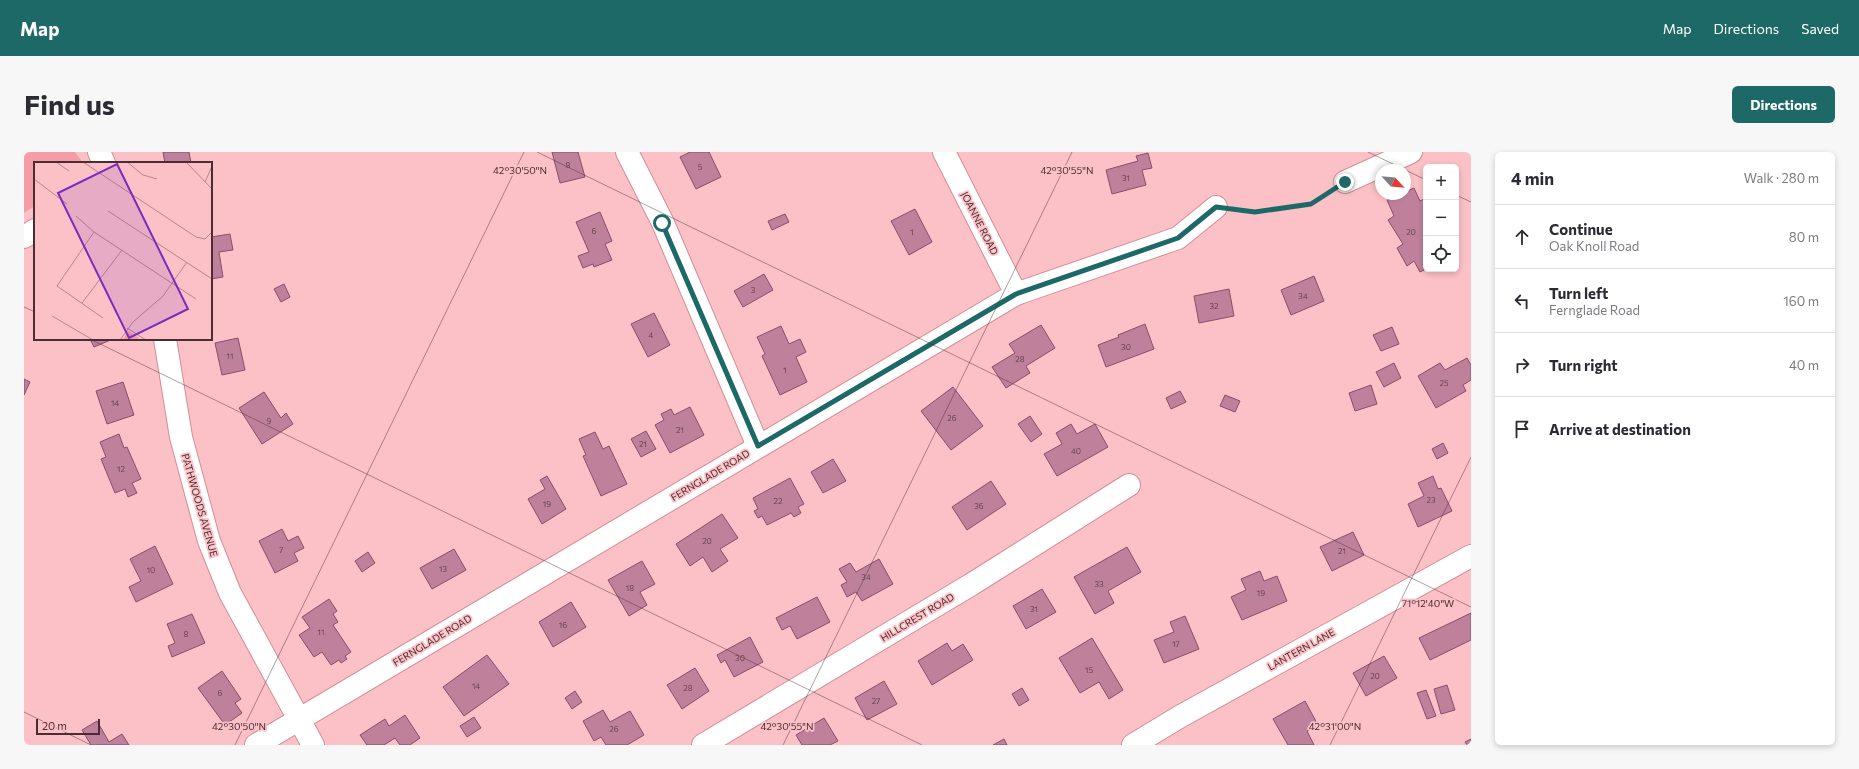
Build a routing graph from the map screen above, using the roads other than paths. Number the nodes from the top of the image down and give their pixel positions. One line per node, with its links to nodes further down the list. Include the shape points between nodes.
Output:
1 (99, 152): 5 (street)
2 (627, 152): 12 (street, via 662,223)
3 (944, 152): 10 (street, JOANNE ROAD)
4 (1412, 152): 6 (street)
5 (104, 162)
6 (1345, 182)
7 (1216, 207): 10 (street, FERNGLADE ROAD, via 1178,238)
8 (34, 231): 9 (street)
9 (24, 237)
10 (1016, 294): 12 (street, FERNGLADE ROAD)
11 (165, 340): 15 (street, PATHWOODS AVENUE, via 181,437 209,541 230,593)
12 (758, 446): 15 (street, FERNGLADE ROAD)
13 (1129, 485): 18 (street, HILLCREST ROAD, via 972,584)
14 (1471, 556): 19 (street, LANTERN LANE, via 1180,716)
15 (298, 720): 16 (street, FERNGLADE ROAD); 17 (street, PATHWOODS AVENUE)
16 (256, 745)
17 (313, 745)
18 (703, 745)
19 (1133, 745)

